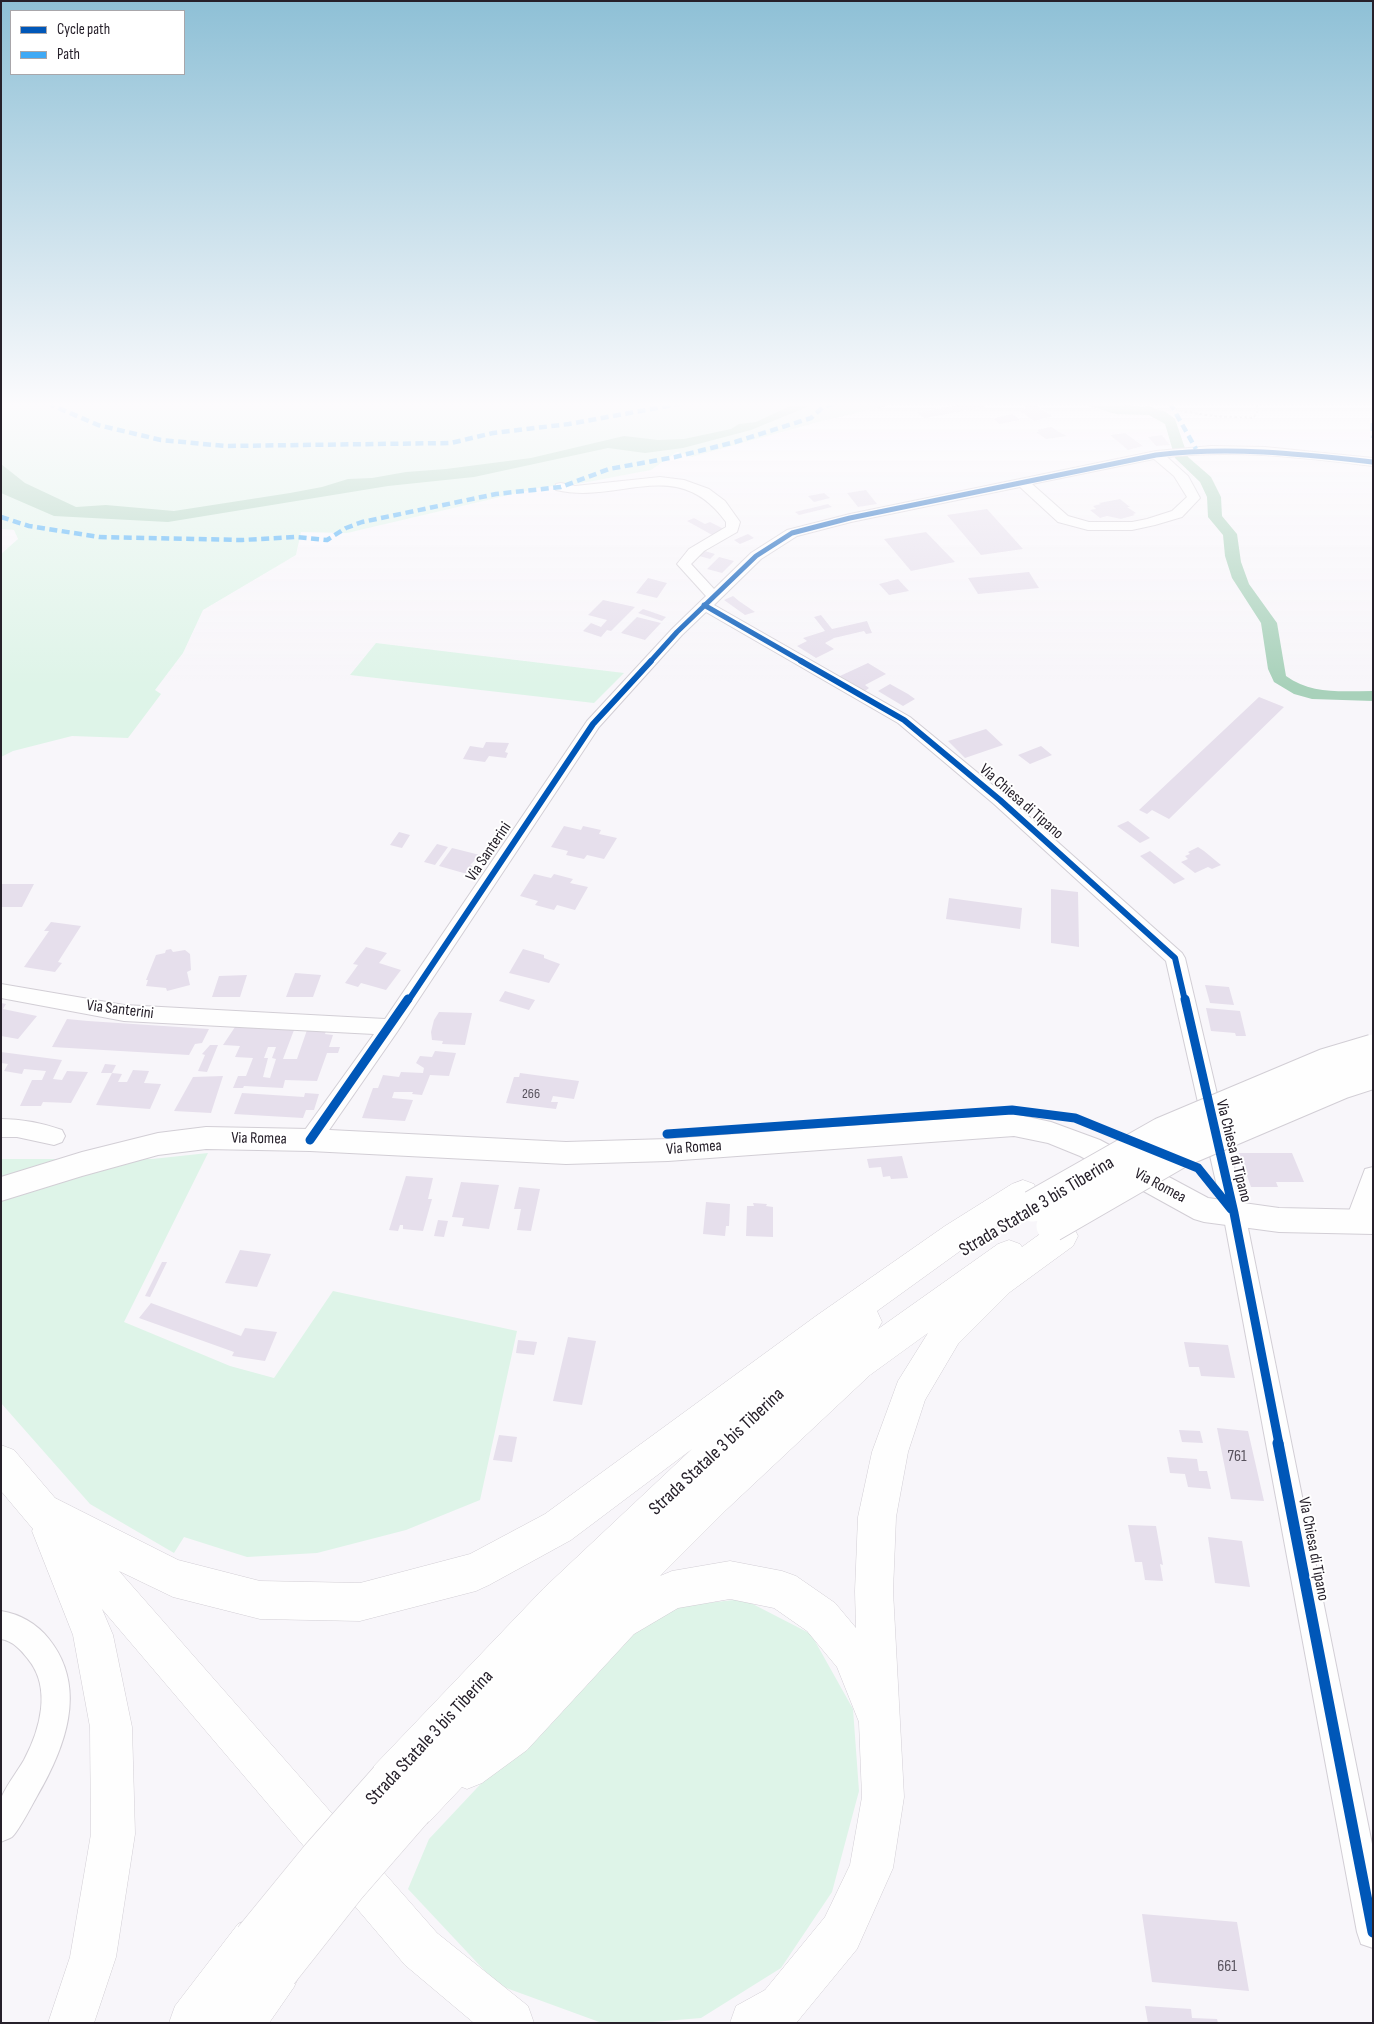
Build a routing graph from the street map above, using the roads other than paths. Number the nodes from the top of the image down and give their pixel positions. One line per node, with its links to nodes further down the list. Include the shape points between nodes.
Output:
1 (711, 497): 5 (street, Via Chiesa di Tipano, via 733,522 732,529 689,554 684,564)
2 (948, 497): 5 (street, Via Santerini, via 792,533 756,556)
3 (1039, 497): 4 (street, via 1063,519 1088,526 1132,526 1177,514)
4 (1194, 497)
5 (708, 601): 7 (street, Via Santerini, via 593,724); 16 (street, Via Chiesa di Tipano, via 904,720 1000,800 1175,958)
6 (1, 991): 7 (street, Via Santerini, via 124,1012)
7 (390, 1027): 12 (street, Via Santerini)
8 (1373, 1050): 13 (highway, bridge, via 1326,1064)
9 (1373, 1074): 13 (highway, bridge)
10 (1, 1128): 11 (street)
11 (54, 1136)
12 (310, 1140): 15 (main road, Via Romea, via 206,1138 158,1144); 16 (main road, Via Romea, via 566,1153 677,1149 1014,1125 1051,1133 1090,1148 1204,1210)
13 (1171, 1142): 17 (highway, bridge, via 1091,1156); 17 (highway, bridge, via 1131,1196)
14 (1373, 1176): 18 (street)
15 (1, 1188)
16 (1234, 1213): 18 (main road, Via Romea, via 1279,1220); 25 (street, Via Chiesa di Tipano)
17 (1042, 1215): 20 (highway, via 956,1236 828,1326 558,1527 476,1572 360,1602 260,1600 173,1578); 22 (highway, via 998,1282 946,1333 910,1393 890,1452 877,1518 874,1591); 23 (highway, Strada Statale 3 bis Tiberina, via 986,1268 858,1364 713,1497 592,1616)
18 (1364, 1222)
19 (1, 1463): 20 (highway)
20 (43, 1511): 27 (highway, via 93,1635 111,1727 113,1834 93,1957); 30 (highway, via 421,1949)
21 (1, 1625): 24 (street, via 32,1639 51,1667 57,1698 52,1731 37,1767)
22 (881, 1729): 23 (highway, via 852,1654 821,1617 782,1590 730,1580 672,1590 620,1620 512,1735); 31 (highway, via 883,1797 871,1868 841,1933 781,2006)
23 (401, 1794): 26 (highway, Strada Statale 3 bis Tiberina, bridge, via 346,1885)
24 (1, 1826)
25 (1373, 1932)
26 (266, 1956): 28 (highway, Strada Statale 3 bis Tiberina); 29 (highway, Strada Statale 3 bis Tiberina)
27 (71, 2023)
28 (192, 2023)
29 (240, 2023)
30 (510, 2023)
31 (753, 2023)

